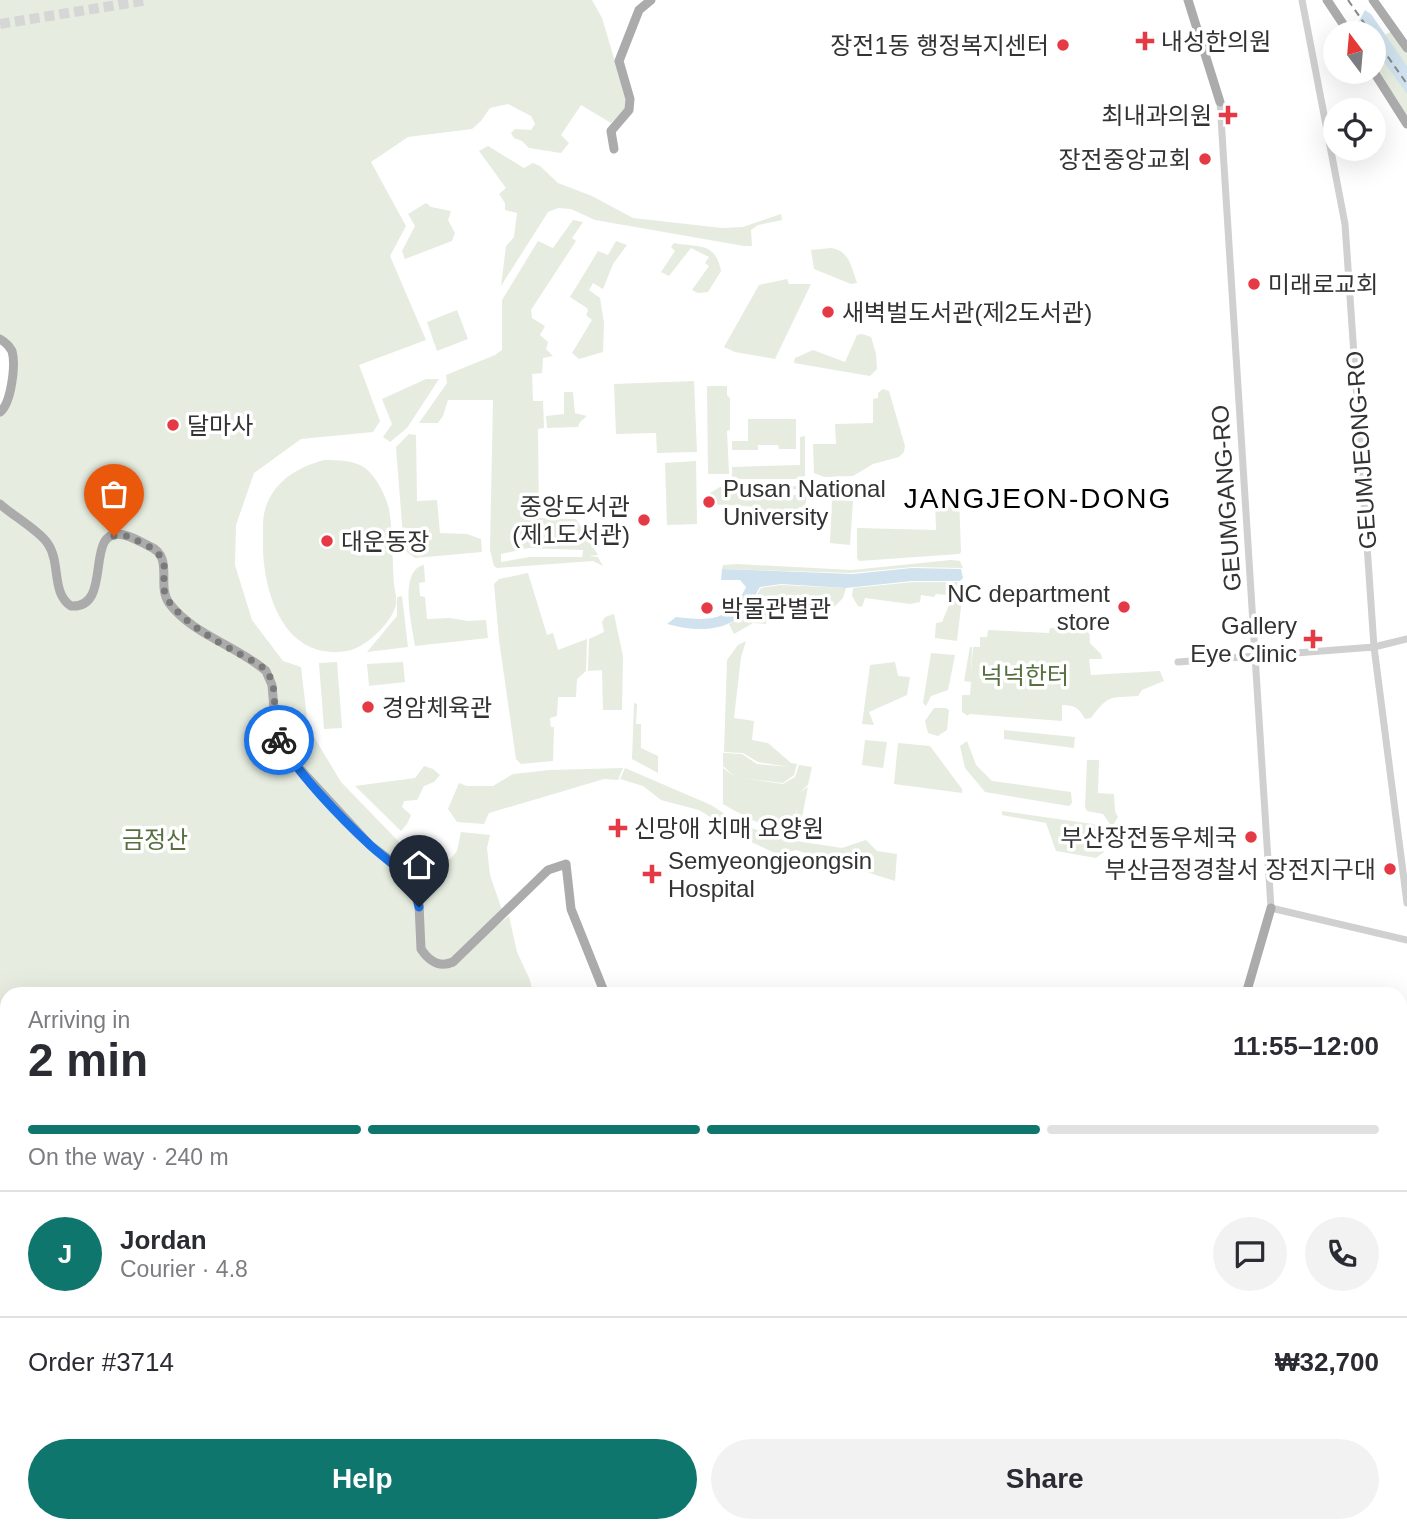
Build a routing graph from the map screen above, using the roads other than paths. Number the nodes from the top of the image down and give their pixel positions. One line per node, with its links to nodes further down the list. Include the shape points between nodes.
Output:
1 (651, 0): 11 (main road, via 639,10 619,61 630,99 629,110 611,131)
2 (1188, 0): 9 (main road, GEUMGANG-RO)
3 (1302, 0): 16 (street, GEUMJEONG-RO, via 1345,224)
4 (1327, 0): 6 (main road)
5 (1373, 0): 7 (main road)
6 (1341, 21)
7 (1407, 48)
8 (1382, 84): 10 (main road)
9 (1220, 102): 17 (street, GEUMGANG-RO)
10 (1407, 124)
11 (614, 149)
12 (0, 339): 13 (main road, via 10,348 13,365 8,404)
13 (0, 412)
14 (0, 504): 22 (main road, via 49,545 60,594 71,606 81,604 94,590 101,547 107,539 124,535 158,550 169,602 180,615 266,671 272,685 276,734 287,755 370,845 405,874 419,904 421,949 435,963 453,962 548,870 566,864 571,909)
15 (1407, 639): 16 (street)
16 (1374, 647): 17 (street); 19 (street, GEUMJEONG-RO)
17 (1255, 655): 18 (street); 20 (street, GEUMGANG-RO)
18 (1178, 662)
19 (1407, 903)
20 (1271, 908): 21 (street); 23 (main road, GEUMGANG-RO)
21 (1407, 940)
22 (602, 987)
23 (1248, 987)

